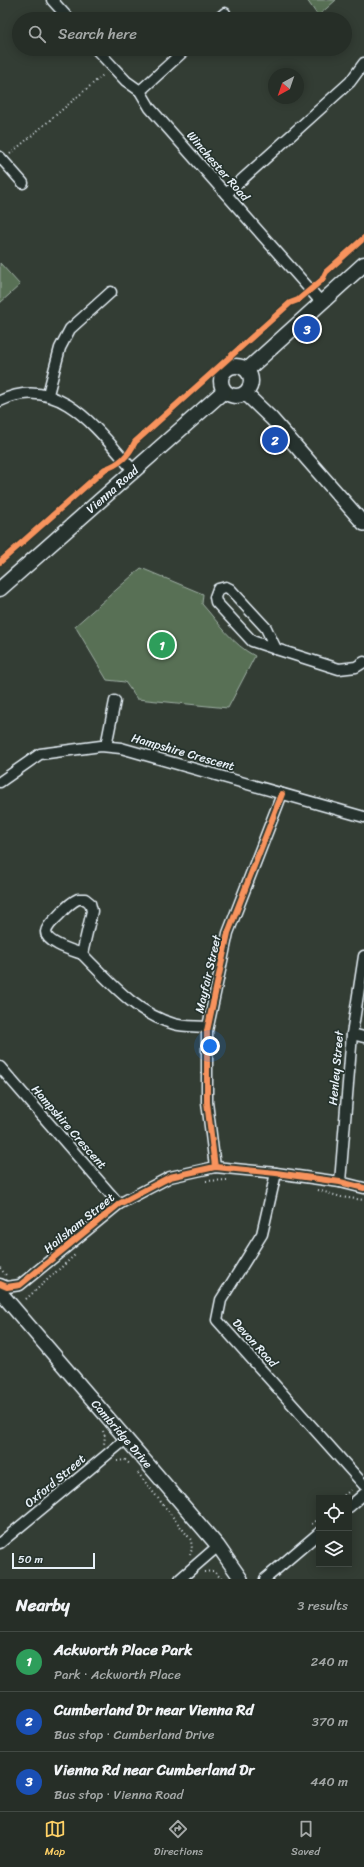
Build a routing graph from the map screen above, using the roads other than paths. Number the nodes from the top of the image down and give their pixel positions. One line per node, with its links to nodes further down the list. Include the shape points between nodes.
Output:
1 (52, 0): 2 (street)
2 (63, 12)
3 (103, 56): 6 (street, Winchester Road, via 126,81)
4 (178, 56): 6 (street)
5 (364, 62): 9 (street, via 350,82)
6 (140, 91): 9 (street, Winchester Road, via 150,108)
7 (0, 158): 8 (street)
8 (23, 183)
9 (226, 194): 12 (street, Winchester Road)
10 (364, 264): 12 (main road)
11 (111, 292): 16 (street, via 70,329 60,348)
12 (321, 302): 13 (main road)
13 (247, 370): 14 (main road, via 238,366 228,368 221,376); 15 (main road, via 251,380 249,390)
14 (224, 391): 15 (main road, via 236,396); 18 (main road, Vienna Road)
15 (245, 393): 19 (street, via 272,419)
16 (48, 394): 17 (street, via 25,394); 18 (street, via 68,403 86,417)
17 (0, 401)
18 (133, 470): 20 (main road, Vienna Road)
19 (364, 524)
20 (0, 589)
21 (276, 649): 21 (street, via 252,641 216,602 218,589 230,589 266,628); 22 (street, via 339,668 356,667)
22 (364, 662)
23 (114, 701): 24 (street)
24 (106, 746): 25 (street, Hampshire Crescent, via 40,754); 26 (street, Hampshire Crescent, via 121,748)
25 (0, 782)
26 (282, 794): 27 (street, Hampshire Crescent); 30 (street, Mayfair Street, via 228,934)
27 (364, 817)
28 (82, 954): 28 (street, via 53,942 48,938 47,931 72,902 78,899 85,899 90,903 92,910); 30 (street, via 130,1001 148,1013 174,1024)
29 (364, 956): 31 (street, Henley Street)
30 (207, 1027): 34 (street, Mayfair Street, via 207,1102)
31 (352, 1034): 32 (street); 36 (street, Henley Street)
32 (364, 1037)
33 (0, 1068): 38 (street, Hampshire Crescent)
34 (215, 1167): 35 (street, Hailsham Street); 38 (street, Hailsham Street, via 170,1177)
35 (276, 1173): 36 (street, Hailsham Street); 42 (street, Devon Road, via 262,1234 221,1300 217,1320)
36 (340, 1182): 37 (street, Hailsham Street)
37 (364, 1188)
38 (119, 1204): 39 (street, Hailsham Street, via 20,1285 7,1287)
39 (0, 1284)
40 (0, 1292): 41 (street, Cambridge Drive)
41 (126, 1439): 46 (street, Oxford Street); 47 (street, Cambridge Drive)
42 (364, 1485)
43 (364, 1494): 44 (street)
44 (352, 1504)
45 (316, 1535): 50 (street)
46 (0, 1543)
47 (218, 1546): 48 (street); 49 (street, Cambridge Drive)
48 (180, 1579)
49 (241, 1579)
50 (265, 1579)

